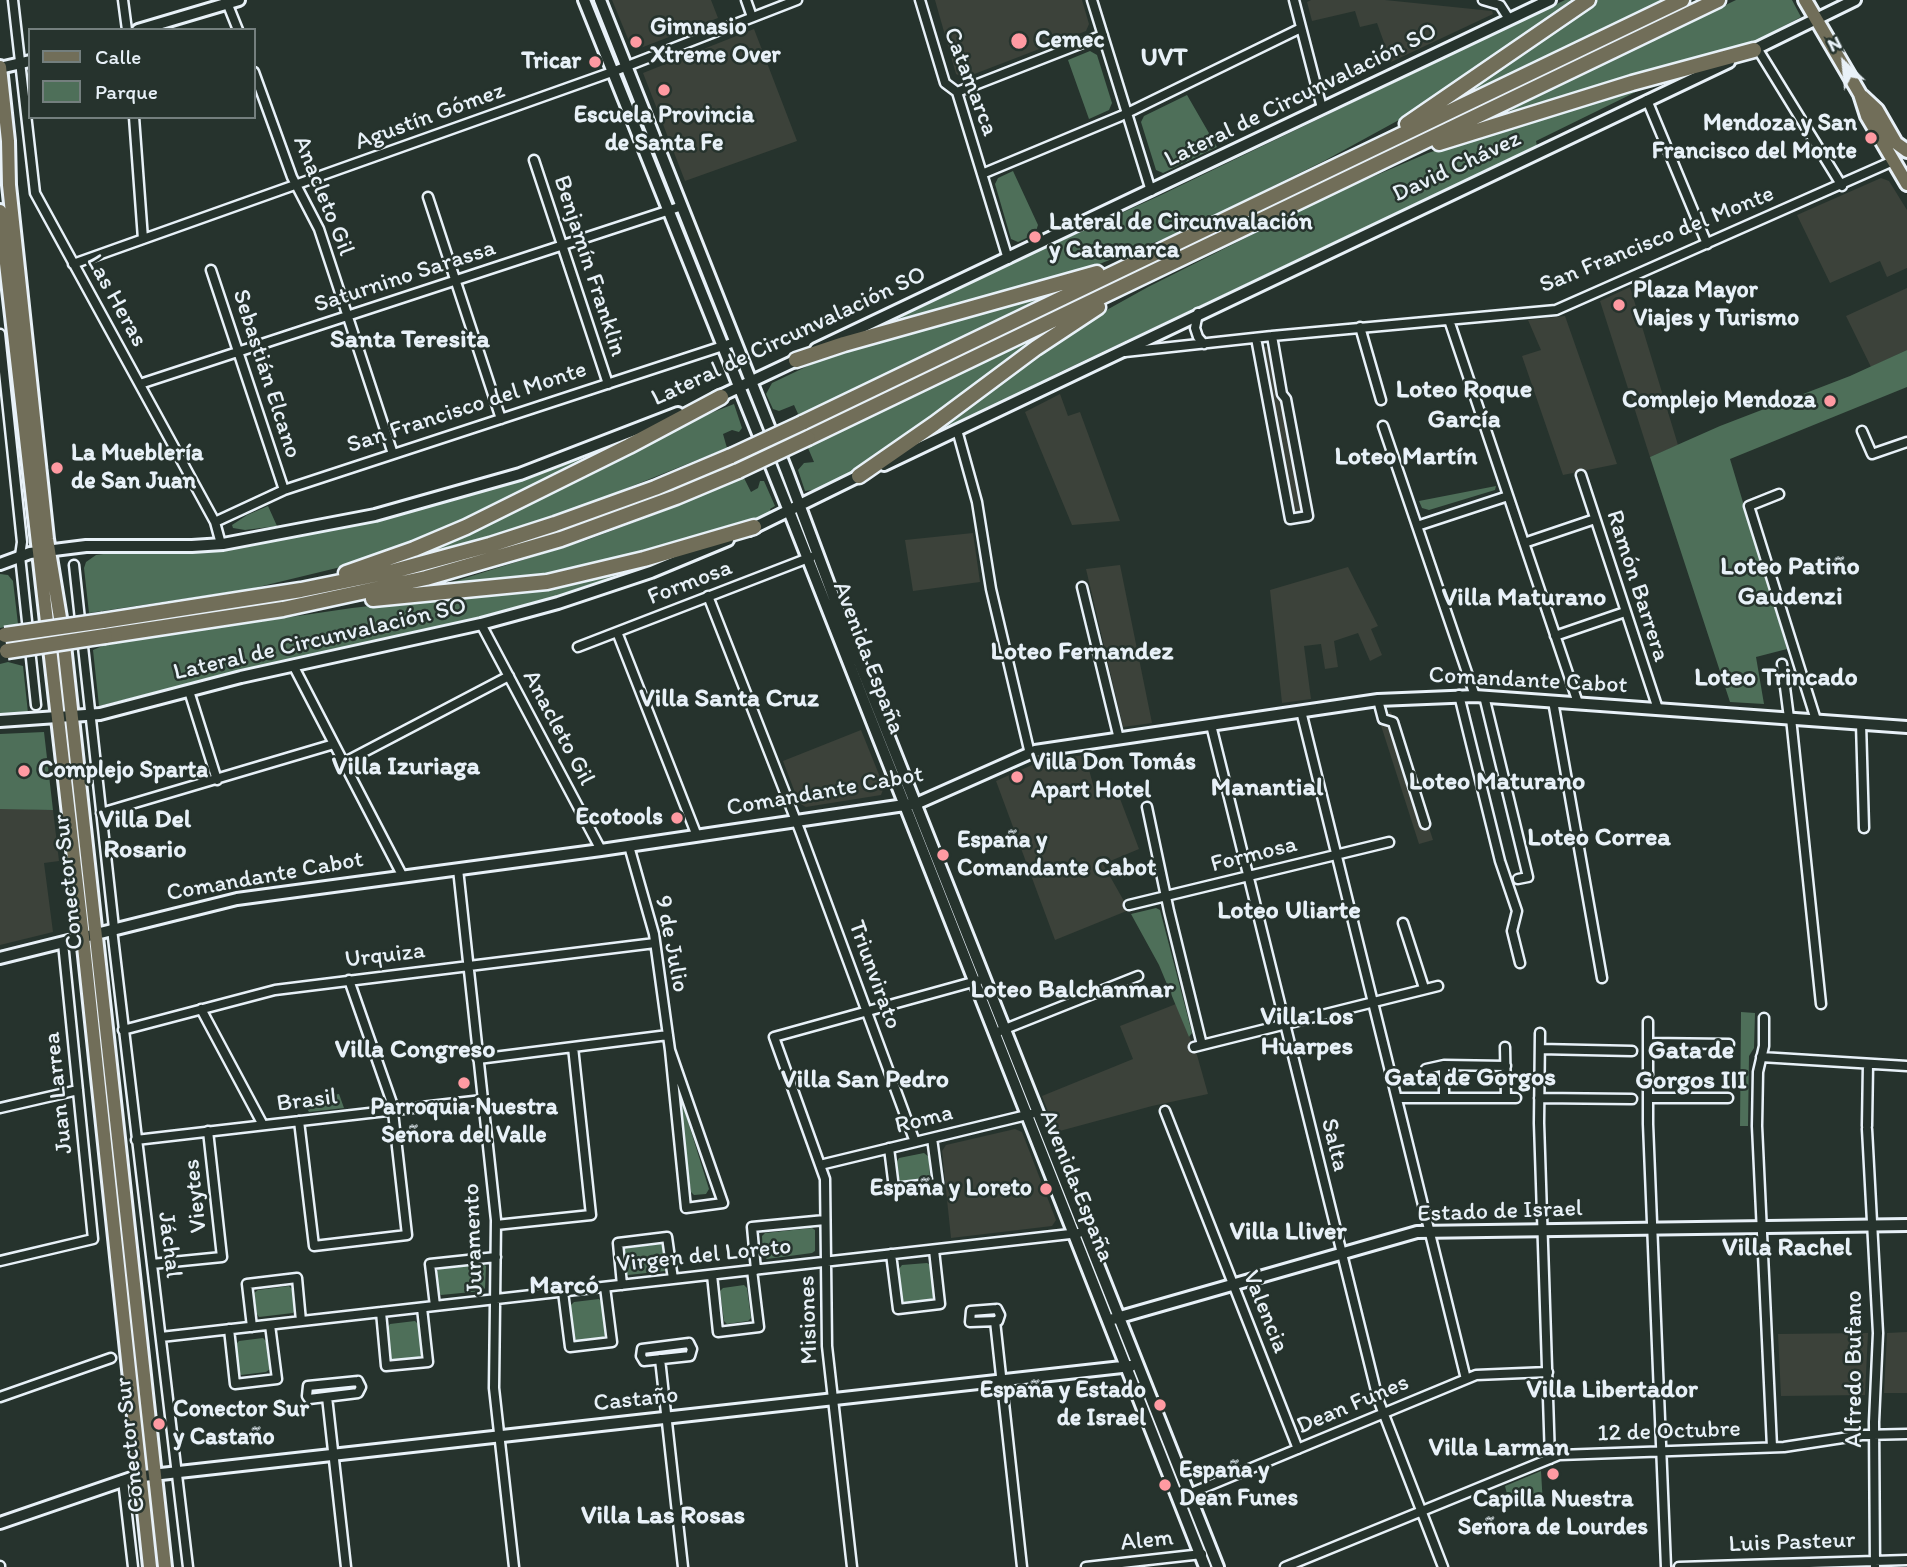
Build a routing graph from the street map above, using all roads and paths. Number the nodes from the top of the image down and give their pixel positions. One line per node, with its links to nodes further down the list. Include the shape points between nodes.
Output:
1 (13, 0): 27 (street, Las Heras)
2 (123, 0): 21 (street)
3 (584, 0): 30 (street, Avenida España)
4 (600, 0): 28 (street, Avenida España)
5 (746, 0): 18 (street)
6 (797, 0): 18 (street, Agustín Gómez)
7 (920, 0): 32 (street, Catamarca, via 944,83)
8 (1092, 0): 25 (street)
9 (1294, 0): 24 (street)
10 (1483, 0): 19 (street, via 1496,2)
11 (1550, 0): 19 (street, Lateral de Circunvalación SO)
12 (1588, 0): 42 (highway)
13 (1682, 0): 42 (highway)
14 (1718, 0): 44 (highway)
15 (1805, 0): 20 (main road)
16 (1855, 0): 20 (street, David Chávez)
17 (231, 1): 22 (street); 23 (street)
18 (752, 18): 28 (street, Agustín Gómez)
19 (1510, 19): 36 (street, Lateral de Circunvalación SO)
20 (1816, 19): 26 (street, David Chávez); 33 (main road)
21 (127, 28)
22 (144, 28)
23 (238, 28)
24 (1301, 28): 36 (street); 37 (street)
25 (1103, 35): 32 (street); 37 (street)
26 (1755, 49): 34 (street, David Chávez); 44 (highway, via 1491,126); 48 (street)
27 (25, 62): 29 (street); 35 (street, Las Heras)
28 (627, 67): 30 (street, Agustín Gómez); 51 (street, Avenida España)
29 (0, 68): 100 (main road, Conector Sur)
30 (612, 72): 47 (street, Agustín Gómez); 53 (street, Avenida España)
31 (256, 78): 47 (street, Anacleto Gil)
32 (957, 92): 45 (street, Catamarca)
33 (1860, 94): 40 (main road); 43 (main road, via 1867,116)
34 (1647, 100): 56 (street); 63 (street, David Chávez)
35 (28, 106)
36 (1322, 108): 49 (street, Lateral de Circunvalación SO)
37 (1127, 113): 45 (street); 49 (street)
38 (29, 119): 59 (street, Las Heras, via 34,193)
39 (134, 119): 54 (street)
40 (1907, 153): 43 (street, San Francisco del Monte)
41 (534, 160): 57 (street, Benjamín Franklin)
42 (1347, 160): 55 (highway)
43 (1894, 161): 46 (main road); 48 (street, San Francisco del Monte)
44 (1366, 169): 61 (highway)
45 (982, 174): 58 (street, Catamarca)
46 (1907, 184)
47 (297, 185): 54 (street, Agustín Gómez); 64 (street, Anacleto Gil, via 319,229)
48 (1842, 186): 56 (street, San Francisco del Monte)
49 (1152, 191): 58 (street, Lateral de Circunvalación SO)
50 (428, 197): 62 (street)
51 (682, 206): 53 (street, Saturnino Sarassa); 70 (street, Avenida España)
52 (0, 211): 100 (main road, Conector Sur)
53 (667, 211): 57 (street, Saturnino Sarassa); 72 (street, Avenida España)
54 (143, 239): 59 (street, Agustín Gómez)
55 (1174, 244): 75 (highway, via 1051,287); 106 (highway, bridge, via 731,456 594,511 490,545)
56 (1707, 244): 65 (street, San Francisco del Monte, via 1556,310)
57 (562, 246): 62 (street, Saturnino Sarassa); 78 (street, Benjamín Franklin)
58 (1008, 259): 75 (street, Lateral de Circunvalación SO)
59 (74, 264): 77 (street, Las Heras)
60 (211, 270): 73 (street, Sebastián Elcano)
61 (1153, 272): 89 (highway, via 1035,348); 108 (highway, bridge, via 738,471 637,512 538,547)
62 (455, 281): 64 (street, Saturnino Sarassa); 82 (street)
63 (1198, 313): 71 (street, via 1195,328); 74 (street, David Chávez)
64 (348, 316): 73 (street, Saturnino Sarassa); 87 (street, Anacleto Gil)
65 (1449, 320): 66 (street, San Francisco del Monte); 92 (street)
66 (1360, 327): 68 (street, San Francisco del Monte); 81 (street)
67 (0, 334): 101 (street)
68 (1272, 336): 69 (street, San Francisco del Monte); 69 (street, via 1308,516 1290,519)
69 (1256, 338): 71 (street, San Francisco del Monte)
70 (735, 342): 72 (street, San Francisco del Monte); 76 (street, Avenida España)
71 (1204, 344): 74 (street, San Francisco del Monte)
72 (723, 346): 78 (street, San Francisco del Monte); 79 (street, Avenida España)
73 (238, 352): 77 (street, Saturnino Sarassa); 90 (street, Sebastián Elcano)
74 (1116, 353): 84 (street, San Francisco del Monte)
75 (796, 360): 76 (street, Lateral de Circunvalación SO)
76 (751, 382): 79 (street, Lateral de Circunvalación SO); 93 (street, Avenida España)
77 (140, 384): 95 (street, Las Heras)
78 (608, 384): 82 (street, San Francisco del Monte)
79 (739, 388): 80 (street, Lateral de Circunvalación SO); 93 (street, Avenida España)
80 (721, 397): 99 (street, Lateral de Circunvalación SO, via 567,458 468,491 375,515); 106 (highway, via 452,533 382,561)
81 (1381, 400)
82 (501, 419): 87 (street, San Francisco del Monte)
83 (1383, 426): 96 (street)
84 (957, 430): 89 (street, San Francisco del Monte); 139 (street, via 978,502 991,589)
85 (1861, 431): 86 (street, via 1872,454)
86 (1907, 442)
87 (393, 454): 90 (street, San Francisco del Monte)
88 (1581, 475): 94 (street, Ramón Barrera)
89 (859, 476): 93 (street, San Francisco del Monte)
90 (284, 490): 95 (street, San Francisco del Monte)
91 (1779, 494): 132 (street, via 1749,506)
92 (1508, 496): 96 (street); 98 (street)
93 (794, 509): 97 (street, Lateral de Circunvalación SO); 102 (street, Avenida España)
94 (1595, 519): 98 (street); 109 (street, Ramón Barrera)
95 (215, 522): 99 (street, Las Heras)
96 (1417, 526): 121 (street)
97 (754, 527): 108 (highway, via 535,584); 110 (street, Lateral de Circunvalación SO, via 651,572)
98 (1524, 543): 113 (street)
99 (221, 544): 100 (street, Lateral de Circunvalación SO, via 93,545)
100 (44, 551): 101 (street, Lateral de Circunvalación SO); 129 (main road, Conector Sur); 130 (main road, Conector Sur)
101 (20, 556): 103 (street, Lateral de Circunvalación SO); 125 (street)
102 (812, 556): 107 (street, Formosa); 142 (street, Avenida España)
103 (0, 564)
104 (74, 565): 128 (street, Jáchal)
105 (1082, 587): 137 (street)
106 (273, 595): 112 (highway, bridge)
107 (708, 596): 111 (street, Formosa); 145 (street)
108 (326, 601): 115 (highway, bridge)
109 (1625, 612): 113 (street); 126 (street, Ramón Barrera)
110 (481, 624): 117 (street, Lateral de Circunvalación SO); 118 (street, Anacleto Gil)
111 (617, 632): 114 (street, Formosa); 148 (street)
112 (2, 636)
113 (1555, 636): 124 (street)
114 (578, 647)
115 (3, 652)
116 (1782, 664): 131 (street)
117 (293, 665): 119 (street, Lateral de Circunvalación SO); 138 (street)
118 (509, 676): 140 (street); 151 (street, Anacleto Gil)
119 (189, 691): 128 (street, Lateral de Circunvalación SO); 141 (street)
120 (1458, 695): 121 (street, Comandante Cabot); 122 (street, Comandante Cabot); 166 (street, via 1517,911 1512,931)
121 (1480, 696): 123 (street, Comandante Cabot); 156 (street, via 1528,877)
122 (1378, 700): 127 (street, Comandante Cabot); 146 (street, via 1383,719 1393,722)
123 (1553, 701): 124 (street, Comandante Cabot); 169 (street)
124 (1578, 703): 126 (street, Comandante Cabot)
125 (36, 705)
126 (1658, 709): 131 (street, Comandante Cabot)
127 (1301, 712): 135 (street, Comandante Cabot); 152 (street)
128 (90, 715): 129 (street, Lateral de Circunvalación SO); 144 (street, Jáchal)
129 (71, 716): 130 (street, Lateral de Circunvalación SO); 161 (main road, Conector Sur)
130 (57, 717): 133 (street, Lateral de Circunvalación SO); 162 (main road, Conector Sur)
131 (1790, 718): 132 (street, Comandante Cabot); 176 (street)
132 (1816, 720): 134 (street, Comandante Cabot)
133 (0, 721)
134 (1861, 723): 136 (street, Comandante Cabot); 147 (street)
135 (1211, 725): 137 (street, Comandante Cabot); 155 (street, Salta)
136 (1907, 727)
137 (1119, 739): 139 (street, Comandante Cabot)
138 (334, 744): 140 (street); 141 (street)
139 (1030, 754): 142 (street, Comandante Cabot)
140 (343, 763): 154 (street)
141 (217, 780): 144 (street)
142 (909, 804): 145 (street, Comandante Cabot); 170 (street, Avenida España); 172 (street, Avenida España)
143 (1147, 807): 157 (street)
144 (101, 813): 160 (street, Jáchal)
145 (796, 821): 148 (street, Comandante Cabot); 178 (street, Triunvirato)
146 (1425, 824)
147 (1864, 828)
148 (697, 836): 150 (street, Comandante Cabot)
149 (1389, 842): 152 (street, Formosa)
150 (629, 846): 151 (street, Comandante Cabot); 164 (street, 9 de Julio)
151 (601, 850): 153 (street, Comandante Cabot)
152 (1337, 855): 155 (street, Formosa); 175 (street)
153 (458, 869): 154 (street, Comandante Cabot); 167 (street, Juramento)
154 (402, 876): 160 (street, Comandante Cabot, via 237,899)
155 (1248, 876): 157 (street, Formosa); 181 (street, Salta)
156 (1518, 879)
157 (1166, 896): 158 (street, Formosa); 181 (street, via 1198,1046)
158 (1129, 905)
159 (1403, 923): 174 (street)
160 (113, 928): 161 (street, Comandante Cabot); 183 (street, Jáchal)
161 (96, 933): 162 (street, Comandante Cabot); 278 (main road, Conector Sur)
162 (83, 937): 163 (street, Comandante Cabot); 279 (main road, Conector Sur)
163 (63, 943): 165 (street, Comandante Cabot); 201 (street, Juan Larrea)
164 (656, 943): 167 (street, Urquiza); 186 (street, 9 de Julio)
165 (0, 958)
166 (1520, 963)
167 (469, 965): 171 (street, Urquiza); 195 (street, Juramento)
168 (1138, 976): 182 (street)
169 (1602, 978)
170 (985, 979): 172 (street); 182 (street, Avenida España)
171 (349, 980): 177 (street, Urquiza, via 275,990); 210 (street)
172 (973, 982): 178 (street); 184 (street, Avenida España)
173 (1438, 986): 174 (street)
174 (1424, 988): 175 (street)
175 (1373, 1002): 181 (street); 202 (street)
176 (1821, 1004)
177 (201, 1009): 183 (street, Urquiza); 215 (street)
178 (867, 1011): 219 (street, Triunvirato); 221 (street, Misiones, via 774,1037)
179 (1764, 1018): 194 (street)
180 (1648, 1022): 187 (street)
181 (1285, 1024): 234 (street, Salta)
182 (1006, 1029): 184 (street); 212 (street, Avenida España)
183 (123, 1030): 218 (street, Jáchal)
184 (994, 1033): 213 (street, Avenida España)
185 (1540, 1033): 191 (street)
186 (668, 1035): 189 (street); 192 (street, 9 de Julio)
187 (1648, 1043): 188 (street); 205 (street)
188 (1729, 1044)
189 (573, 1047): 195 (street); 223 (street, via 591,1215)
190 (1506, 1047): 198 (street)
191 (1540, 1049): 193 (street); 204 (street)
192 (670, 1050): 192 (street, 9 de Julio, via 686,1208 723,1203)
193 (1632, 1051)
194 (1761, 1057): 196 (street); 225 (street, via 1757,1126)
195 (478, 1059): 208 (street, Juramento)
196 (1868, 1064): 199 (street); 226 (street, Alfredo Bufano)
197 (1444, 1065): 198 (street); 200 (street); 203 (street)
198 (1506, 1066): 203 (street, via 1511,1098)
199 (1907, 1066)
200 (1426, 1069)
201 (78, 1090): 209 (street); 236 (street, Juan Larrea, via 93,1239)
202 (1397, 1098): 203 (street); 230 (street)
203 (1444, 1098)
204 (1539, 1098): 207 (street); 228 (street)
205 (1648, 1098): 206 (street); 227 (street)
206 (1728, 1098)
207 (1632, 1099)
208 (482, 1100): 210 (street, Brasil); 223 (street, Juramento)
209 (0, 1108)
210 (393, 1110): 214 (street, Brasil); 214 (street, via 407,1235 314,1246)
211 (1165, 1111): 243 (street, Valencia)
212 (1038, 1112): 213 (street, Roma); 229 (street, Avenida España)
213 (1026, 1115): 217 (street, Roma); 231 (street, Avenida España)
214 (299, 1121): 215 (street, Brasil)
215 (263, 1125): 216 (street, Brasil)
216 (208, 1131): 218 (street, Brasil); 238 (street, Vieytes, via 222,1257)
217 (932, 1138): 219 (street, Roma); 220 (street, via 938,1183 894,1188)
218 (136, 1140): 238 (street, Jáchal)
219 (915, 1142): 220 (street, Roma)
220 (889, 1148): 221 (street, Roma)
221 (820, 1165): 222 (street, Misiones, via 825,1179)
222 (825, 1220): 237 (street, Misiones); 239 (street, via 752,1227)
223 (496, 1225): 235 (street, Juramento)
224 (1907, 1225): 226 (street, Estado de Israel)
225 (1762, 1226): 226 (street, Estado de Israel); 227 (street, Estado de Israel); 272 (street)
226 (1872, 1226): 270 (street, Alfredo Bufano, via 1878,1333)
227 (1653, 1229): 228 (street, Estado de Israel); 274 (street)
228 (1544, 1230): 230 (street, Estado de Israel); 261 (street)
229 (1085, 1232): 231 (street, Virgen del Loreto); 250 (street, Avenida España)
230 (1430, 1232): 234 (street, Estado de Israel); 262 (street)
231 (1073, 1234): 232 (street, Virgen del Loreto); 250 (street, Avenida España)
232 (934, 1250): 233 (street, Virgen del Loreto); 233 (street, via 940,1304 898,1309)
233 (891, 1254): 237 (street, Virgen del Loreto)
234 (1342, 1254): 243 (street, Estado de Israel); 267 (street, Salta)
235 (496, 1256): 246 (street, Juramento); 247 (street, via 430,1264)
236 (0, 1261)
237 (826, 1262): 239 (street, Virgen del Loreto); 266 (street, Misiones)
238 (152, 1264): 256 (street, Jáchal)
239 (754, 1270): 240 (street, Virgen del Loreto); 240 (street, via 760,1327 718,1332)
240 (712, 1275): 241 (street, Virgen del Loreto)
241 (673, 1279): 242 (street, Virgen del Loreto); 242 (street, via 667,1237 618,1243)
242 (622, 1285): 244 (street, Virgen del Loreto)
243 (1234, 1285): 250 (street, Estado de Israel); 273 (street, Valencia)
244 (605, 1287): 245 (street, Virgen del Loreto); 245 (street, via 611,1342 570,1346)
245 (564, 1292): 246 (street, Virgen del Loreto)
246 (495, 1299): 247 (street, Virgen del Loreto); 271 (street, Juramento, via 494,1388)
247 (435, 1306): 248 (street, Virgen del Loreto)
248 (422, 1308): 249 (street, Virgen del Loreto); 249 (street, via 428,1362 386,1366)
249 (381, 1312): 251 (street, Virgen del Loreto)
250 (1113, 1320): 259 (street, Avenida España); 260 (street, Avenida España)
251 (301, 1321): 253 (street, Virgen del Loreto); 254 (street, via 297,1279 247,1284)
252 (995, 1321): 263 (street)
253 (270, 1325): 254 (street, Virgen del Loreto); 255 (street, via 278,1379 235,1384)
254 (251, 1327): 255 (street, Virgen del Loreto)
255 (229, 1329): 256 (street, Virgen del Loreto)
256 (161, 1337): 277 (street, Jáchal)
257 (111, 1359): 264 (street)
258 (660, 1359): 258 (street, via 690,1356 690,1343 642,1349 644,1361); 268 (street)
259 (1138, 1365): 260 (street, Castaño); 281 (street, Avenida España)
260 (1125, 1366): 263 (street, Castaño); 281 (street, Avenida España)
261 (1548, 1372): 262 (street, Dean Funes); 276 (street)
262 (1466, 1379): 267 (street, Dean Funes)
263 (1001, 1380): 266 (street, Castaño); 296 (street)
264 (0, 1397)
265 (327, 1397): 265 (street, via 358,1393 360,1383 308,1386 306,1390 309,1399); 275 (street)
266 (833, 1399): 268 (street, Castaño); 295 (street, Misiones)
267 (1382, 1414): 273 (street, Dean Funes); 282 (street, Salta)
268 (666, 1418): 271 (street, Castaño); 294 (street)
269 (1907, 1434): 270 (street, 12 de Octubre)
270 (1874, 1435): 272 (street, 12 de Octubre); 287 (street, Alfredo Bufano)
271 (500, 1436): 275 (street, Castaño); 293 (street, Juramento)
272 (1772, 1447): 274 (street, 12 de Octubre)
273 (1298, 1449): 281 (street, Dean Funes)
274 (1662, 1451): 276 (street, 12 de Octubre); 302 (street)
275 (334, 1455): 277 (street, Castaño); 292 (street)
276 (1550, 1459): 282 (street, 12 de Octubre)
277 (177, 1472): 278 (street, Castaño); 291 (street, Jáchal)
278 (155, 1474): 279 (street, Castaño); 290 (main road, Conector Sur)
279 (140, 1476): 280 (street, Castaño); 289 (main road, Conector Sur)
280 (123, 1480): 283 (street, Castaño); 288 (street)
281 (1184, 1497): 284 (street, Avenida España); 285 (street, Avenida España)
282 (1421, 1512): 300 (street, 12 de Octubre); 301 (street, Salta)
283 (0, 1523)
284 (1212, 1553): 285 (street, Alem); 299 (street, Avenida España)
285 (1200, 1554): 297 (street, Alem); 298 (street, Avenida España)
286 (1907, 1560): 287 (street, Luis Pasteur)
287 (1875, 1564): 303 (street, Luis Pasteur)
288 (132, 1567)
289 (150, 1567)
290 (165, 1567)
291 (188, 1567)
292 (346, 1567)
293 (514, 1567)
294 (683, 1567)
295 (852, 1567)
296 (1022, 1567)
297 (1086, 1567)
298 (1205, 1567)
299 (1218, 1567)
300 (1285, 1567)
301 (1443, 1567)
302 (1666, 1567)
303 (1679, 1567)

